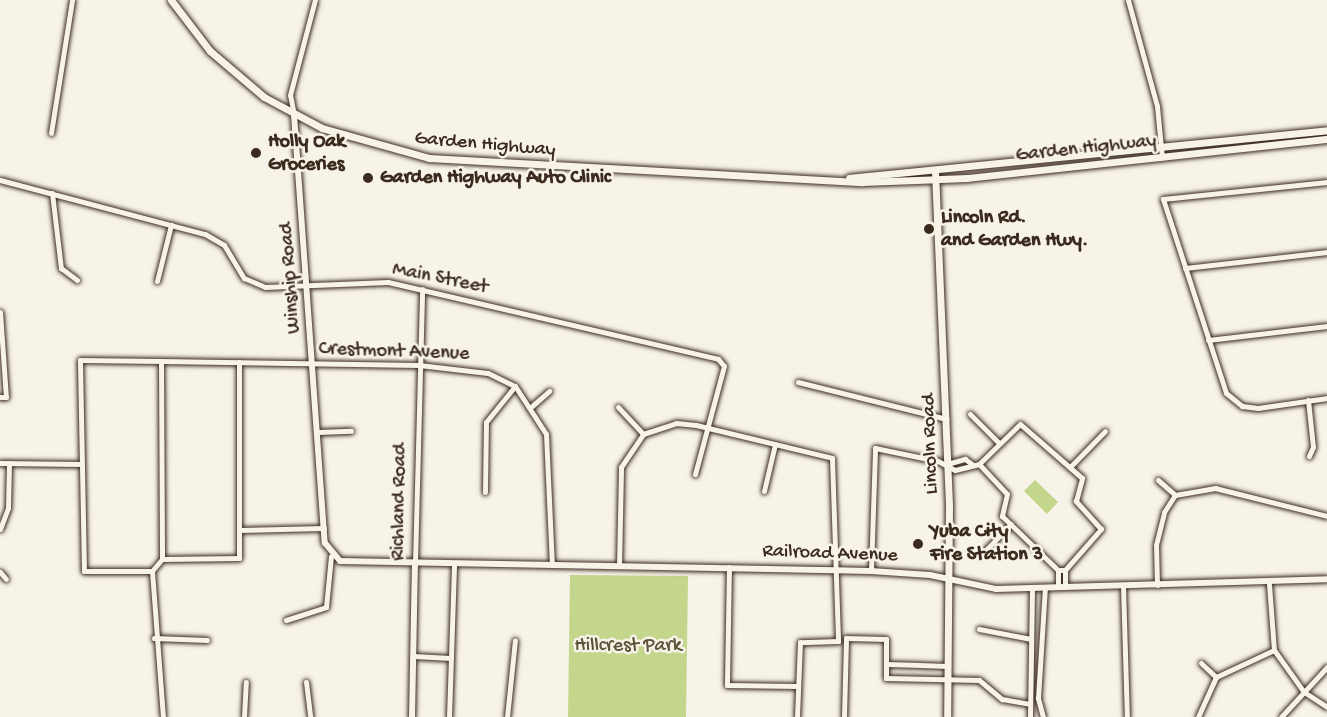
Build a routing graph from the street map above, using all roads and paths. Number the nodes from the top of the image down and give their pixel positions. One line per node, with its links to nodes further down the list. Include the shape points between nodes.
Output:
1 (72, 0): 7 (street)
2 (171, 0): 5 (main road, Garden Highway, via 223,65)
3 (315, 0): 5 (street, Winship Road, via 290,95)
4 (1128, 0): 9 (street, via 1157,106)
5 (294, 115): 12 (main road, Garden Highway, via 361,142 440,160 627,172); 22 (street, Winship Road)
6 (1327, 130): 9 (main road, Garden Highway)
7 (51, 133)
8 (1327, 139): 10 (main road, Garden Highway)
9 (1161, 148): 10 (street); 11 (main road, Garden Highway)
10 (1162, 158): 14 (main road, Garden Highway)
11 (935, 171): 12 (main road, Garden Highway); 14 (main road, Lincoln Road)
12 (849, 178): 14 (main road, Garden Highway, via 862,182)
13 (0, 180): 16 (street, Main Street)
14 (936, 180): 40 (main road, Lincoln Road)
15 (1327, 182): 19 (street, via 1163,199)
16 (52, 193): 17 (street, Main Street); 20 (street, via 61,268)
17 (171, 225): 21 (street); 22 (street, Main Street, via 216,238 237,270 254,283)
18 (1327, 252): 19 (street)
19 (1185, 268): 26 (street)
20 (77, 280)
21 (157, 280)
22 (309, 285): 23 (street, Main Street, via 388,282); 29 (street, Winship Road)
23 (422, 288): 30 (street, Richland Road); 41 (street, Main Street, via 718,359 724,366)
24 (0, 312): 34 (street, via 6,397)
25 (1327, 326): 26 (street)
26 (1208, 340): 36 (street, via 1226,393 1242,406)
27 (161, 361): 28 (street, Crestmont Avenue); 51 (street, Crestmont Avenue, via 80,360); 67 (street)
28 (239, 362): 29 (street, Crestmont Avenue); 64 (street)
29 (314, 363): 30 (street, Crestmont Avenue); 44 (street, Winship Road)
30 (419, 365): 32 (street, Crestmont Avenue, via 464,367); 68 (street, Richland Road)
31 (798, 382): 40 (street)
32 (514, 386): 37 (street, Crestmont Avenue); 58 (street, via 486,422)
33 (549, 391): 37 (street)
34 (0, 397)
35 (1327, 398): 36 (street)
36 (1308, 400): 48 (street, via 1313,447)
37 (532, 406): 70 (street, Crestmont Avenue, via 550,456)
38 (618, 407): 45 (street)
39 (970, 414): 46 (street)
40 (946, 419): 52 (main road, Lincoln Road)
41 (709, 428): 45 (street, via 676,423); 47 (street); 55 (street)
42 (351, 431): 44 (street)
43 (1105, 431): 54 (street)
44 (318, 432): 62 (street, Winship Road)
45 (643, 434): 71 (street, via 621,467)
46 (999, 443): 53 (street); 54 (street, via 1024,424)
47 (775, 444): 57 (street); 73 (street, via 832,458)
48 (1308, 456)
49 (0, 463): 50 (street)
50 (9, 463): 51 (street); 63 (street, via 8,508)
51 (82, 464): 75 (street, via 84,571)
52 (947, 464): 53 (street, via 965,459); 53 (street, via 955,470); 76 (street, via 875,448); 80 (main road, Lincoln Road)
53 (976, 465): 61 (street, via 1007,494 1001,512)
54 (1070, 466): 74 (street, via 1083,482 1076,501 1101,532)
55 (695, 474)
56 (1158, 480): 59 (street)
57 (764, 491)
58 (485, 492)
59 (1175, 495): 60 (street, via 1215,488); 82 (street, via 1164,512 1156,545)
60 (1327, 516)
61 (1011, 524): 65 (street); 74 (street)
62 (324, 528): 64 (street); 66 (street, Winship Road)
63 (0, 529)
64 (239, 530): 67 (street, via 239,558)
65 (981, 555)
66 (331, 556): 68 (street, Railroad Avenue, via 346,562); 87 (street, via 326,607)
67 (162, 559): 75 (street)
68 (415, 563): 69 (street, Railroad Avenue); 94 (street, Richland Road)
69 (454, 564): 70 (street, Railroad Avenue); 95 (street)
70 (552, 565): 71 (street, Railroad Avenue)
71 (620, 566): 72 (street, Railroad Avenue)
72 (729, 567): 73 (street, Railroad Avenue); 104 (street, via 727,685)
73 (835, 570): 76 (street, Railroad Avenue); 104 (street, via 838,641 800,642)
74 (1061, 570): 84 (street)
75 (152, 571): 89 (street)
76 (871, 571): 80 (street, Railroad Avenue)
77 (0, 572): 78 (street)
78 (6, 579)
79 (1327, 579): 81 (street, Railroad Avenue)
80 (949, 580): 85 (street, Railroad Avenue, via 983,588); 98 (main road, Lincoln Road)
81 (1269, 584): 82 (street, Railroad Avenue); 93 (street)
82 (1157, 585): 83 (street, Railroad Avenue)
83 (1123, 586): 84 (street, Railroad Avenue); 119 (street)
84 (1062, 587): 86 (street, Railroad Avenue)
85 (1032, 588): 86 (street, Railroad Avenue); 90 (street)
86 (1045, 588): 118 (street, via 1038,698)
87 (286, 620)
88 (980, 629): 90 (street)
89 (154, 638): 91 (street); 108 (street, via 164,685)
90 (1031, 639): 106 (street)
91 (207, 640)
92 (514, 640): 113 (street)
93 (1274, 650): 100 (street); 105 (street)
94 (413, 656): 95 (street); 111 (street, Richland Road)
95 (451, 658): 112 (street)
96 (1201, 663): 100 (street)
97 (886, 664): 98 (street); 101 (street, via 886,678); 115 (street, via 886,639 846,638)
98 (948, 666): 101 (main road, Lincoln Road)
99 (1327, 668): 105 (street)
100 (1216, 677): 120 (street)
101 (947, 679): 106 (street, via 979,680 1002,699); 116 (main road, Lincoln Road)
102 (246, 682): 109 (street)
103 (306, 682): 110 (street)
104 (798, 686): 114 (street)
105 (1304, 692): 107 (street); 121 (street)
106 (1030, 704): 117 (street)
107 (1327, 707)
108 (164, 717)
109 (244, 717)
110 (310, 717)
111 (412, 717)
112 (449, 717)
113 (507, 717)
114 (797, 717)
115 (844, 717)
116 (947, 717)
117 (1030, 717)
118 (1044, 717)
119 (1127, 717)
120 (1198, 717)
121 (1281, 717)

